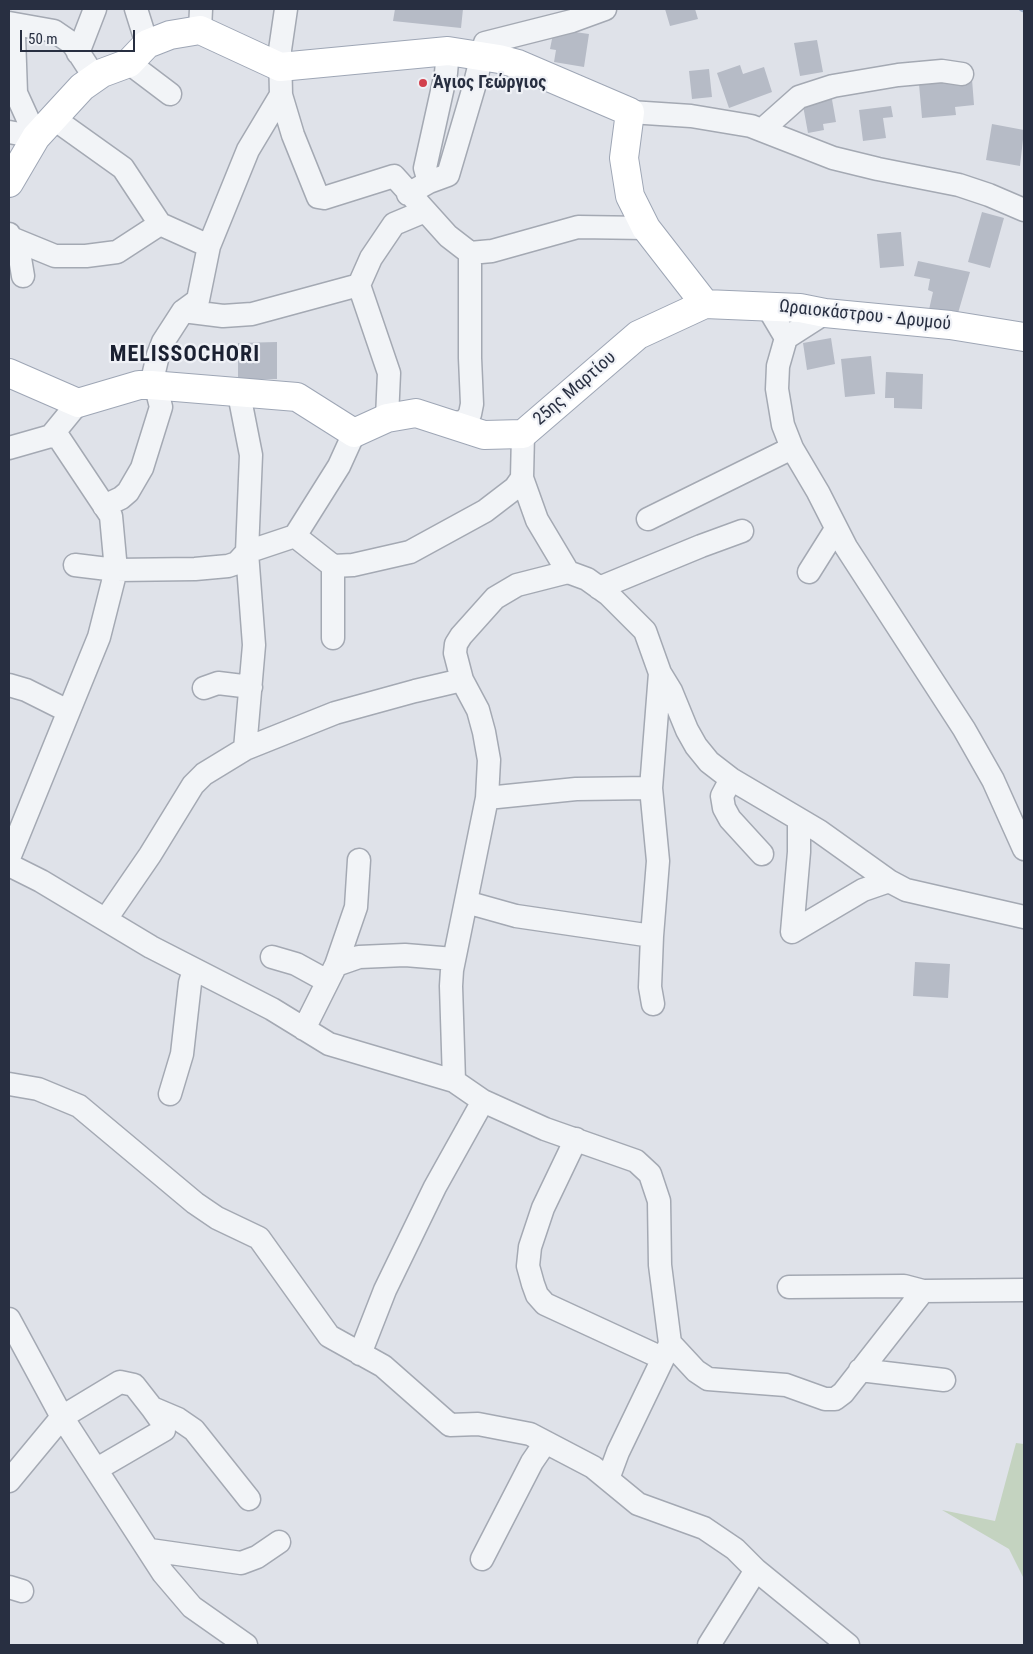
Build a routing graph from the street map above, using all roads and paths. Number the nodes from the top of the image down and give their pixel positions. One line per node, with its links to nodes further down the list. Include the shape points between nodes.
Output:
1 (96, 9): 8 (street)
2 (136, 9): 9 (street)
3 (286, 9): 11 (street)
4 (605, 9): 10 (street, via 572,21 485,43)
5 (200, 19): 9 (main road); 11 (main road)
6 (9, 24): 8 (street, via 54,31 72,44); 17 (street, via 14,36 16,93)
7 (448, 51): 10 (main road); 11 (main road); 20 (street, via 425,168)
8 (78, 53): 13 (street)
9 (138, 53): 13 (main road); 14 (street)
10 (480, 57): 16 (main road, via 518,64); 20 (street, via 448,175)
11 (280, 67): 15 (street)
12 (962, 74): 18 (street, via 942,71 898,75 833,86 799,97)
13 (95, 78): 17 (main road, via 82,86)
14 (170, 94)
15 (281, 95): 22 (street, via 292,135 318,197 324,198 394,176); 28 (street, via 248,150)
16 (630, 112): 18 (street, via 701,117); 26 (main road, via 625,176 630,196)
17 (45, 128): 19 (street); 21 (main road); 25 (street, via 123,168)
18 (763, 129): 23 (street, via 833,158 959,185)
19 (9, 132)
20 (429, 182): 22 (street)
21 (9, 183)
22 (408, 194): 24 (street)
23 (1024, 210)
24 (425, 211): 29 (street, via 448,236); 31 (street, via 394,224 371,258)
25 (160, 224): 27 (street, via 117,252 86,256 54,256); 28 (street)
26 (646, 228): 29 (street, via 578,227 492,251); 32 (main road)
27 (10, 236): 30 (street, via 20,258)
28 (209, 246): 34 (street, via 201,293 198,300)
29 (470, 253): 43 (street, via 472,404 464,421)
30 (23, 276)
31 (359, 285): 34 (street, via 252,314 223,316); 42 (street, via 389,373)
32 (705, 304): 33 (main road, Ωραιοκάστρου - Δρυμού); 45 (main road, 25ης Μαρτίου, via 638,335)
33 (767, 306): 35 (main road, Ωραιοκάστρου - Δρυμού); 37 (street)
34 (183, 311): 39 (street, via 163,342)
35 (825, 313): 36 (main road, Ωραιοκάστρου - Δρυμού, via 950,325); 37 (street)
36 (1024, 337)
37 (786, 338): 48 (street, via 778,366 777,389 783,425)
38 (9, 373): 41 (main road)
39 (151, 385): 40 (main road); 41 (main road, via 139,385); 50 (street, via 161,407 142,468 128,492)
40 (239, 394): 44 (main road, via 297,397); 55 (street, via 251,455)
41 (78, 403): 46 (street)
42 (387, 418): 43 (main road, 25ης Μαρτίου, via 416,413); 44 (main road, 25ης Μαρτίου)
43 (452, 424): 45 (main road, 25ης Μαρτίου, via 484,436)
44 (354, 433): 54 (street, via 340,466)
45 (523, 434): 49 (street)
46 (51, 436): 47 (street); 50 (street, via 60,438)
47 (9, 448)
48 (792, 448): 51 (street); 52 (street)
49 (522, 478): 57 (street, via 515,488 485,511 410,552 368,563); 59 (street, via 536,520)
50 (104, 506): 58 (street, via 111,516)
51 (648, 519)
52 (836, 529): 60 (street); 74 (street, via 964,729 993,780)
53 (742, 531): 61 (street)
54 (295, 536): 55 (street); 57 (street)
55 (247, 552): 58 (street, via 237,563 228,566); 67 (street, via 254,645)
56 (75, 565): 58 (street)
57 (333, 566): 62 (street)
58 (116, 570): 68 (street, via 98,637)
59 (568, 572): 61 (street); 64 (street, via 517,585 495,598 456,644)
60 (809, 572)
61 (599, 588): 63 (street, via 622,606 645,632)
62 (333, 638)
63 (660, 673): 70 (street, via 696,746 709,762); 71 (street)
64 (462, 680): 69 (street, via 335,713); 72 (street, via 478,710 484,732 489,760)
65 (9, 685): 68 (street)
66 (204, 688): 67 (street, via 218,683)
67 (251, 688): 69 (street)
68 (68, 711): 76 (street)
69 (245, 749): 82 (street, via 217,765 193,785)
70 (731, 779): 73 (street); 75 (street, via 722,796 724,808)
71 (651, 788): 72 (street, via 576,789); 83 (street, via 658,861)
72 (486, 798): 80 (street)
73 (799, 821): 79 (street); 79 (street, via 792,932 863,890)
74 (1024, 850)
75 (762, 854)
76 (9, 858)
77 (359, 860): 87 (street, via 356,907)
78 (9, 865): 82 (street)
79 (888, 881): 81 (street, via 906,890)
80 (466, 902): 83 (street, via 516,916); 85 (street)
81 (1024, 917)
82 (106, 919): 86 (street)
83 (652, 936): 88 (street, via 650,987)
84 (272, 957): 87 (street)
85 (454, 959): 87 (street, via 405,955 359,957); 90 (street, via 450,986)
86 (194, 970): 89 (street); 92 (street, via 182,1054)
87 (332, 973): 89 (street)
88 (654, 1004)
89 (304, 1029): 90 (street, via 329,1044)
90 (454, 1080): 93 (street)
91 (9, 1084): 100 (street, via 38,1089 79,1106 195,1203 217,1218 259,1238 329,1336)
92 (170, 1094)
93 (483, 1101): 94 (street); 100 (street, via 435,1187 385,1290)
94 (576, 1139): 99 (street, via 636,1160 650,1174 659,1201); 99 (street, via 543,1208 530,1247 528,1266 537,1296 545,1304)
95 (789, 1287): 97 (street, via 904,1286)
96 (1024, 1290): 97 (street)
97 (923, 1291): 101 (street)
98 (9, 1319): 104 (street)
99 (666, 1350): 101 (street, via 708,1379 786,1385 825,1399 836,1399 844,1393); 108 (street)
100 (360, 1354): 105 (street, via 391,1372 450,1424 506,1428 530,1434)
101 (860, 1370): 102 (street)
102 (944, 1380)
103 (152, 1408): 104 (street, via 134,1385 120,1382); 106 (street, via 164,1430); 109 (street, via 194,1430)
104 (62, 1417): 106 (street); 107 (street)
105 (545, 1443): 108 (street, via 593,1467); 112 (street)
106 (98, 1469): 111 (street)
107 (10, 1477)
108 (608, 1479): 113 (street, via 638,1504 704,1528 735,1549)
109 (250, 1499)
110 (279, 1542): 111 (street, via 241,1564)
111 (150, 1550): 115 (street, via 168,1580 192,1607)
112 (482, 1559)
113 (756, 1570): 114 (street); 116 (street)
114 (824, 1638): 117 (street)
115 (246, 1645)
116 (709, 1645)
117 (848, 1645)

